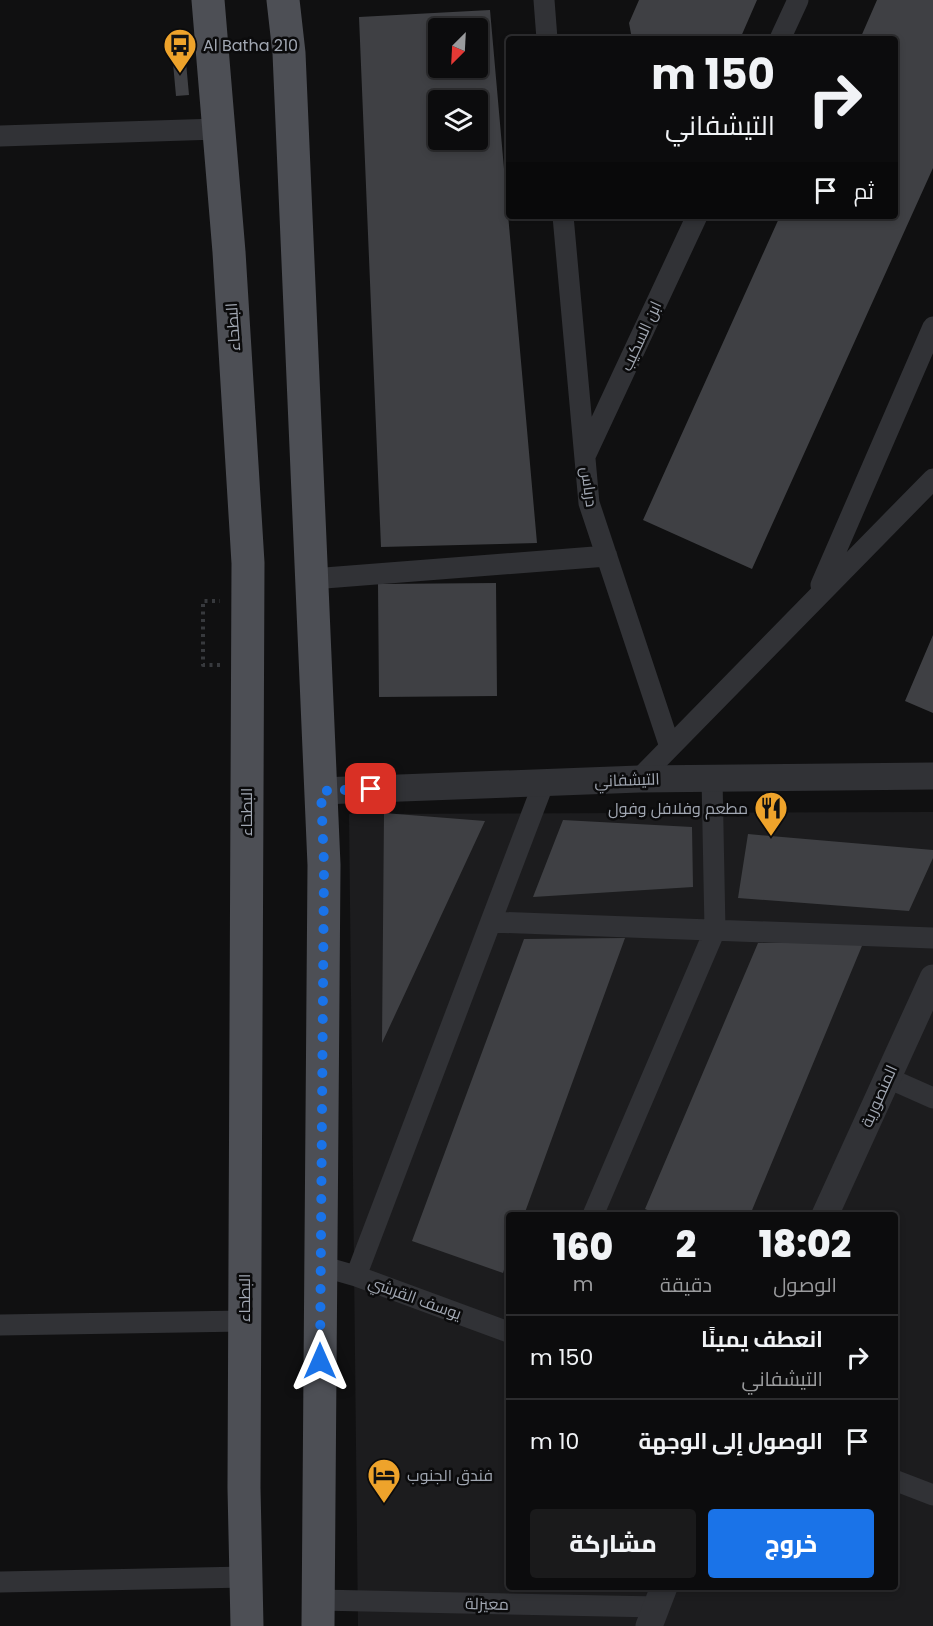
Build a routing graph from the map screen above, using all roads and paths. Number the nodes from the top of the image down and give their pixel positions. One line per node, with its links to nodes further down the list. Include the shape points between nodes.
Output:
1 (208, 0): 8 (main road, البطحاء)
2 (283, 0): 16 (main road, via 289,53)
3 (544, 0): 6 (street)
4 (560, 0): 6 (street)
5 (798, 0): 7 (street)
6 (547, 36)
7 (781, 36)
8 (217, 129): 9 (street); 18 (main road, البطحاء, via 229,252)
9 (0, 136)
10 (563, 219): 13 (street, درباس)
11 (696, 219): 13 (street, ابن السكيب)
12 (933, 327): 17 (street)
13 (585, 457): 15 (street, درباس, via 590,503)
14 (933, 480): 17 (street)
15 (607, 556): 16 (street); 20 (street, درباس)
16 (312, 579): 25 (main road)
17 (816, 598): 20 (street)
18 (247, 602): 19 (path, via 203,601); 36 (main road, البطحاء)
19 (203, 665)
20 (670, 747): 23 (street)
21 (933, 776): 22 (street, التيشفاني)
22 (712, 778): 23 (street, التيشفاني); 27 (street)
23 (639, 779): 24 (street, التيشفاني)
24 (544, 782): 25 (street, التيشفاني); 26 (street)
25 (321, 791): 34 (main road)
26 (491, 922): 27 (street); 35 (street)
27 (715, 930): 28 (street); 32 (street)
28 (933, 938)
29 (933, 978): 30 (street, المنصورية)
30 (888, 1078): 31 (street); 33 (street, المنصورية)
31 (933, 1098)
32 (593, 1212)
33 (826, 1212)
34 (321, 1266): 35 (street, يوسف القرشي); 44 (main road)
35 (356, 1276): 38 (street, يوسف القرشي)
36 (244, 1321): 37 (street); 41 (main road, البطحاء)
37 (0, 1325)
38 (506, 1327)
39 (898, 1482): 40 (street)
40 (933, 1495)
41 (246, 1577): 42 (street); 45 (main road, البطحاء)
42 (0, 1582)
43 (657, 1607): 44 (street, معيزلة)
44 (318, 1613)
45 (247, 1626)

